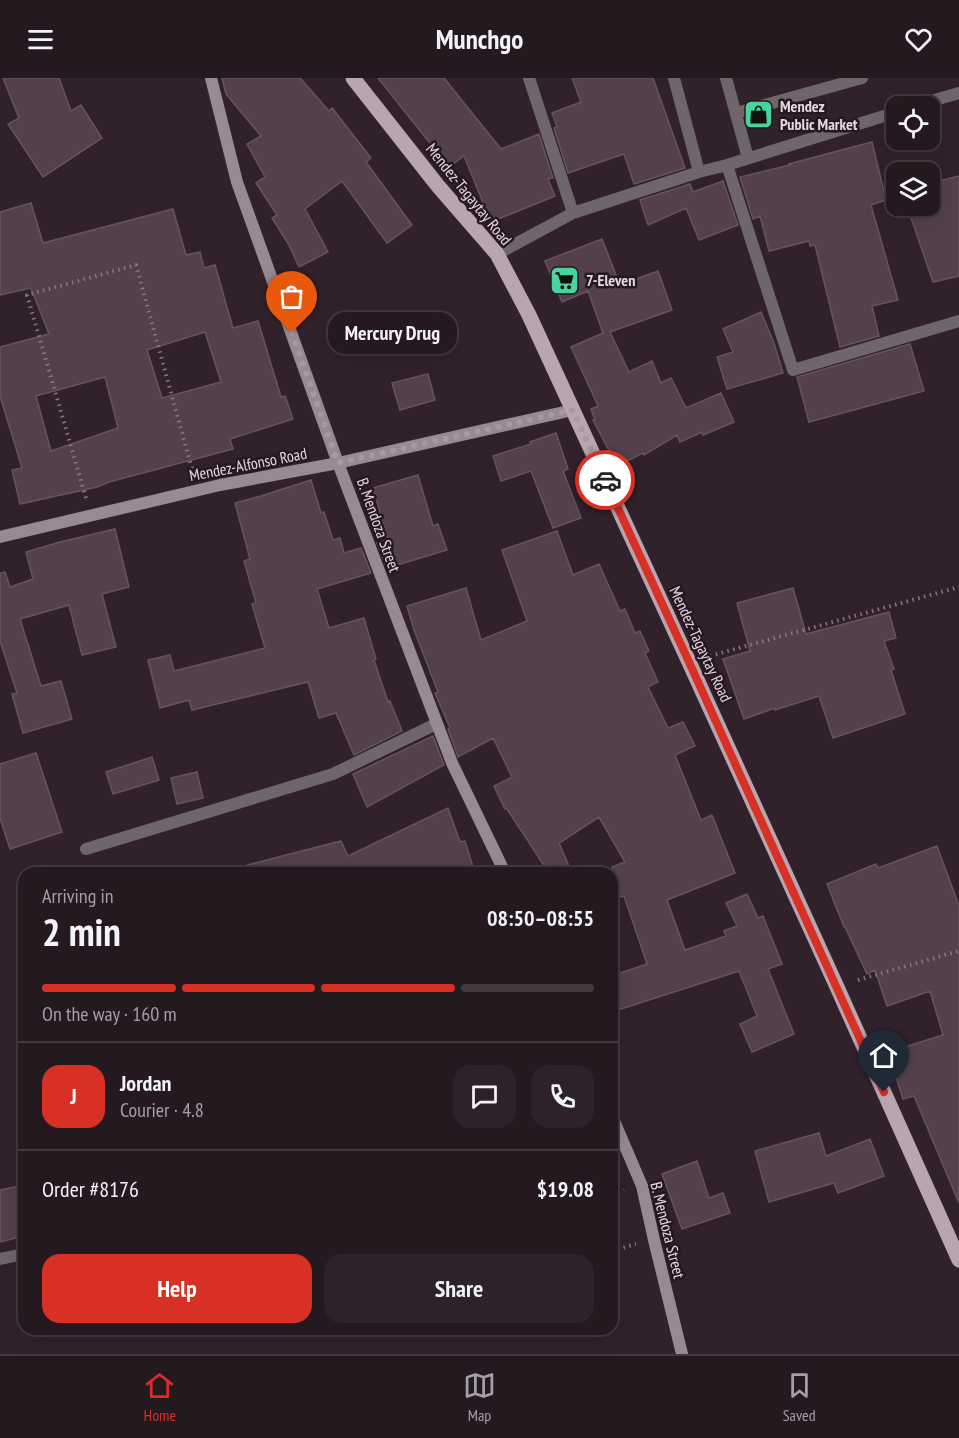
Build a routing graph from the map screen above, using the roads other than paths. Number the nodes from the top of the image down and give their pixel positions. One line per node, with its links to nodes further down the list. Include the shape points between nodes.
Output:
1 (211, 78): 18 (main road, B. Mendoza Street, via 237,182)
2 (353, 78): 15 (main road, Mendez-Tagaytay Road)
3 (529, 78): 14 (street)
4 (674, 78): 13 (street)
5 (726, 78): 9 (street)
6 (862, 78): 9 (street)
7 (959, 93): 8 (street)
8 (940, 98)
9 (735, 113): 11 (street)
10 (886, 115): 11 (street)
11 (748, 158): 12 (street)
12 (727, 165): 13 (street); 16 (street, via 793,369)
13 (699, 172): 14 (street)
14 (573, 213): 15 (street)
15 (497, 254): 17 (main road, Mendez-Tagaytay Road)
16 (959, 321)
17 (573, 410): 18 (main road, Mendez-Alfonso Road); 26 (main road, Mendez-Tagaytay Road)
18 (338, 463): 19 (main road, Mendez-Alfonso Road, via 220,485); 20 (main road, B. Mendoza Street)
19 (0, 537)
20 (436, 724): 21 (street, via 333,774); 22 (main road, B. Mendoza Street)
21 (86, 849)
22 (503, 867)
23 (618, 1130): 27 (main road, B. Mendoza Street, via 642,1186)
24 (18, 1255): 25 (street)
25 (0, 1259)
26 (959, 1260)
27 (682, 1354)

